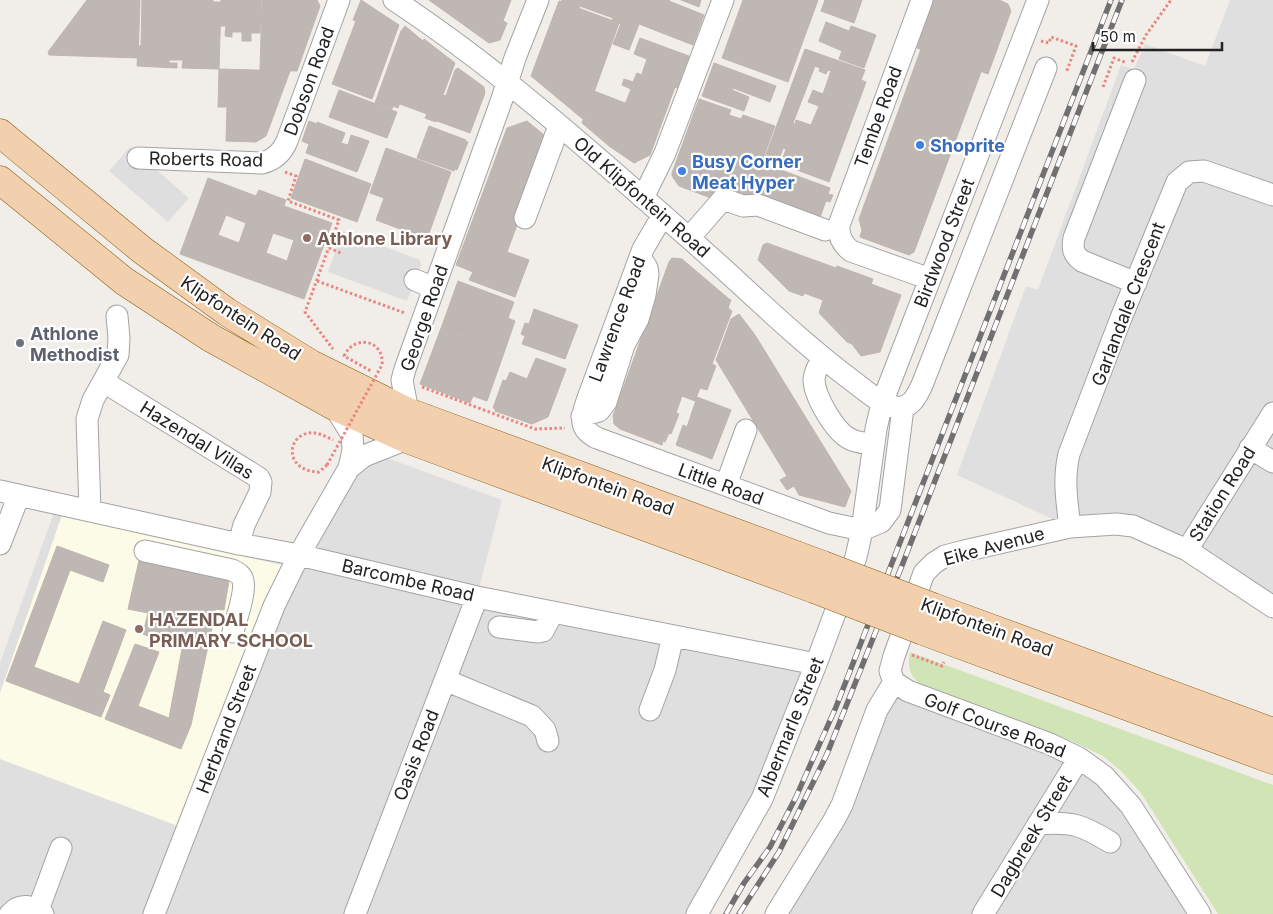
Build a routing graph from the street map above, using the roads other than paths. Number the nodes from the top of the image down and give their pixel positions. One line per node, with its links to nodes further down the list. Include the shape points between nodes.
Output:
1 (340, 0): 15 (street, Dobson Road, via 287,141)
2 (394, 0): 9 (street, Old Klipfontein Road)
3 (538, 0): 9 (street, George Road)
4 (723, 0): 18 (street, via 665,153)
5 (922, 0): 22 (street, Tembe Road, via 839,225)
6 (1038, 0): 10 (street, Birdwood Street)
7 (1056, 70): 11 (street)
8 (1135, 80): 26 (street, via 1072,247 1074,255 1082,261)
9 (507, 83): 12 (street, Old Klipfontein Road); 33 (street, George Road, via 425,284 423,320 402,380)
10 (1004, 87): 11 (street); 23 (street, Birdwood Street)
11 (1034, 99): 24 (street)
12 (559, 126): 18 (street, Old Klipfontein Road); 20 (street)
13 (0, 133): 33 (main road, Klipfontein Road, via 142,250 227,312 310,364)
14 (138, 158): 15 (street, Roberts Road, via 262,162)
15 (273, 159)
16 (0, 180): 31 (main road, Klipfontein Road, via 124,280 211,338)
17 (1273, 196): 26 (street, Garlandale Crescent, via 1204,170 1182,176 1172,189)
18 (643, 198): 19 (street, Old Klipfontein Road)
19 (663, 215): 28 (street, Old Klipfontein Road); 35 (street, Lawrence Road, via 643,249 616,343)
20 (525, 218)
21 (696, 230): 22 (street, via 723,199 743,206 758,205)
22 (832, 232): 25 (street, via 851,251)
23 (947, 235): 24 (street); 25 (street, Birdwood Street)
24 (977, 245): 32 (street, via 919,390 911,404)
25 (930, 280): 30 (street, Birdwood Street)
26 (1136, 283): 45 (street, Garlandale Crescent, via 1069,454 1066,482)
27 (117, 316): 29 (street, via 120,349)
28 (824, 358): 30 (street, Old Klipfontein Road); 38 (street, via 814,377 814,385 828,417 849,439)
29 (104, 382): 44 (street, via 87,419); 48 (street, Hazendal Villas, via 259,478 261,489)
30 (882, 402): 32 (street); 38 (street)
31 (334, 406): 37 (main road, Klipfontein Road); 41 (street, Herbrand Street, via 352,435)
32 (903, 408): 46 (street, via 890,510 881,522)
33 (408, 412): 52 (main road, Klipfontein Road)
34 (1273, 414): 39 (street, Station Road)
35 (583, 422): 42 (street, Little Road, via 590,435)
36 (746, 430): 42 (street)
37 (407, 439): 41 (street, Herbrand Street, via 364,456); 52 (main road, Klipfontein Road)
38 (873, 444): 46 (street)
39 (1250, 448): 40 (street); 49 (street, Station Road)
40 (1273, 462)
41 (349, 468): 51 (street, Herbrand Street)
42 (726, 486): 46 (street, Little Road, via 829,523)
43 (9, 493): 44 (street, Barcombe Road); 47 (street)
44 (90, 511): 48 (street, Barcombe Road)
45 (1070, 527): 49 (street, Eike Avenue, via 1132,526); 62 (street, Eike Avenue, via 945,556 934,563 924,573 894,656 890,671)
46 (862, 530): 60 (street, Albermarle Street, via 856,557)
47 (0, 544)
48 (239, 544): 51 (street, Barcombe Road)
49 (1187, 550): 54 (street, Eike Avenue)
50 (145, 551): 58 (street, via 239,574 244,587 234,627)
51 (298, 555): 53 (street, Barcombe Road); 58 (street, Herbrand Street)
52 (818, 577): 56 (main road, Klipfontein Road, bridge)
53 (477, 596): 55 (street, Barcombe Road); 61 (street, Oasis Road)
54 (1273, 608)
55 (554, 612): 57 (street, via 543,631); 59 (street, Barcombe Road)
56 (928, 619): 64 (main road, Klipfontein Road); 67 (main road, Klipfontein Road)
57 (499, 627)
58 (264, 631): 75 (street, Herbrand Street)
59 (673, 636): 60 (street, Barcombe Road); 63 (street)
60 (816, 664): 76 (street, Albermarle Street, via 762,799)
61 (445, 680): 65 (street, via 532,716 545,730); 72 (street, Oasis Road)
62 (894, 682): 66 (street, Golf Course Road, via 908,691 1032,737); 77 (street, via 877,710 838,812)
63 (650, 710)
64 (1273, 732)
65 (548, 741)
66 (1078, 758): 68 (street, Dagbreek Street); 73 (street, Golf Course Road, via 1104,776 1131,806)
67 (1273, 760)
68 (1038, 824): 69 (street, via 1073,823); 78 (street, Dagbreek Street)
69 (1110, 842)
70 (61, 848): 71 (street)
71 (40, 912): 74 (street, via 24,906 17,907)
72 (362, 912)
73 (1196, 912)
74 (10, 914)
75 (154, 914)
76 (697, 914)
77 (776, 914)
78 (983, 914)

